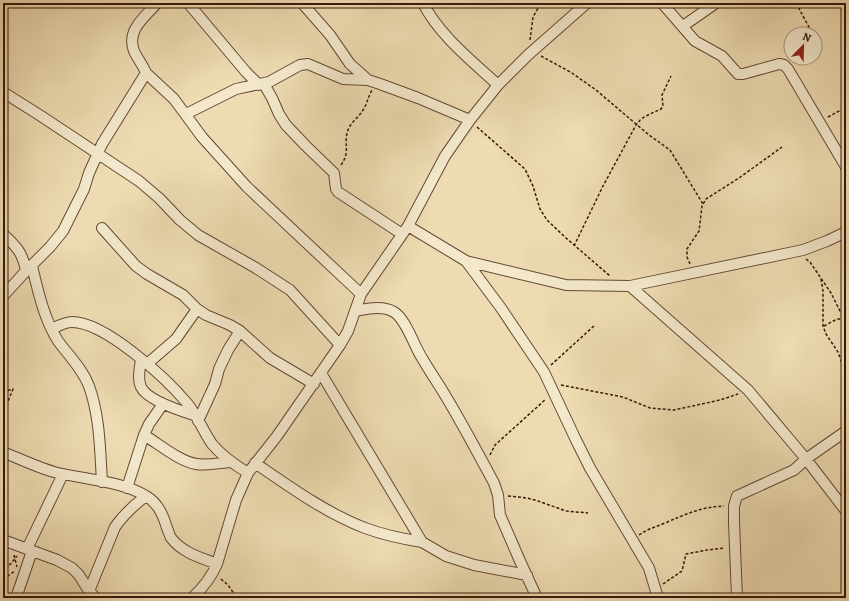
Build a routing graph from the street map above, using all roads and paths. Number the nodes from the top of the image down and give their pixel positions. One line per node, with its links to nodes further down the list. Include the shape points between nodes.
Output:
1 (157, 3): 14 (street, via 137,25 132,37 134,50)
2 (188, 3): 17 (street, via 246,72)
3 (302, 3): 16 (street, via 330,34 350,64)
4 (423, 3): 19 (street, via 438,26)
5 (540, 3): 12 (path, via 533,17)
6 (587, 3): 13 (street)
7 (662, 3): 10 (street)
8 (716, 3): 10 (street)
9 (796, 3): 11 (path)
10 (683, 26): 24 (street, via 695,40 722,56 738,74 784,64)
11 (809, 26)
12 (530, 40)
13 (532, 52): 19 (street); 25 (path, via 572,73)
14 (146, 73): 22 (street, via 168,92); 27 (street)
15 (671, 76): 25 (path, via 662,95 661,109 641,119)
16 (368, 80): 17 (street, via 342,79 308,64 300,65); 18 (street)
17 (261, 84): 22 (street, via 236,89); 29 (street, via 286,124)
18 (380, 84): 23 (street); 29 (path, via 372,90 363,110 350,126 346,156)
19 (498, 85): 23 (street)
20 (3, 92): 27 (street)
21 (846, 104): 24 (path, via 841,110)
22 (186, 114): 43 (street, via 205,141 246,186)
23 (470, 120): 32 (street, via 445,156); 35 (path, via 525,170 547,220)
24 (819, 121): 28 (street)
25 (636, 125): 30 (path, via 670,150); 35 (path)
26 (782, 147): 30 (path, via 710,196)
27 (97, 154): 38 (street, via 84,189 63,231); 52 (street, via 139,181 198,235 290,290)
28 (846, 167)
29 (334, 173): 32 (street, via 336,189 341,194)
30 (703, 204): 39 (path, via 699,231 687,249 687,257)
31 (102, 228): 45 (street, via 136,266 183,296)
32 (405, 230): 37 (street); 43 (street)
33 (846, 232): 36 (street, via 814,247)
34 (3, 234): 38 (street, via 21,253)
35 (574, 246): 40 (path)
36 (794, 252): 39 (street); 41 (path, via 808,260)
37 (466, 261): 42 (street, via 558,284); 56 (street)
38 (29, 269): 44 (street); 50 (street)
39 (694, 273): 42 (street)
40 (610, 276)
41 (821, 279): 47 (path); 49 (path)
42 (630, 286): 58 (street)
43 (361, 294): 46 (street)
44 (3, 296)
45 (197, 309): 51 (street); 53 (street, via 176,339)
46 (355, 311): 52 (street); 75 (street, via 385,308 402,318 417,350 448,399 492,479)
47 (845, 319): 49 (path, via 837,319)
48 (595, 325): 56 (path)
49 (824, 326): 55 (path, via 826,334 838,352)
50 (52, 329): 53 (street, via 68,322 81,323 109,335); 73 (street, via 88,385 99,432)
51 (240, 331): 57 (street, via 270,358); 63 (street, via 228,350 215,384)
52 (340, 345): 54 (street)
53 (144, 362): 61 (street, via 139,382 141,388); 63 (street, via 184,400)
54 (321, 373): 57 (street); 81 (street)
55 (846, 375)
56 (546, 376): 58 (path, via 560,385 623,397 650,408 674,410 720,400); 60 (street)
57 (314, 384): 70 (street)
58 (748, 390): 68 (street)
59 (3, 392): 62 (path, via 13,389)
60 (553, 392): 67 (path, via 495,445); 82 (street, via 590,468)
61 (163, 404): 63 (street); 65 (street)
62 (3, 414)
63 (196, 418): 69 (street, via 212,444)
64 (846, 431): 68 (street)
65 (144, 435): 69 (street, via 187,462 211,465); 74 (street)
66 (3, 452): 72 (street, via 38,467)
67 (489, 457)
68 (806, 459): 77 (street, via 789,473 741,493 737,496); 78 (street)
69 (230, 462): 71 (street)
70 (255, 463): 71 (street); 81 (street, via 288,486 343,518 392,537)
71 (248, 473): 86 (street, via 236,500)
72 (63, 474): 73 (street); 84 (street)
73 (102, 482): 74 (street)
74 (127, 488): 76 (street)
75 (498, 495): 79 (path, via 527,498 566,511); 88 (street, via 500,515)
76 (146, 496): 86 (street, via 160,509 170,538); 90 (street, via 131,508 115,527)
77 (734, 506): 82 (path, via 705,508 691,512 642,533); 83 (street)
78 (846, 511)
79 (588, 513)
80 (8, 541): 84 (street); 85 (path)
81 (422, 542): 88 (street, via 460,561)
82 (635, 543): 91 (street, via 649,568)
83 (735, 547): 91 (path, via 686,554 682,572 667,581); 96 (street)
84 (29, 550): 90 (street, via 72,568); 92 (street)
85 (14, 558): 87 (path); 89 (path, via 18,569)
86 (215, 569): 93 (street, via 203,588); 94 (path)
87 (3, 573)
88 (527, 575): 95 (street)
89 (3, 579)
90 (92, 594)
91 (657, 594)
92 (16, 598)
93 (192, 598)
94 (236, 598)
95 (537, 598)
96 (737, 598)

